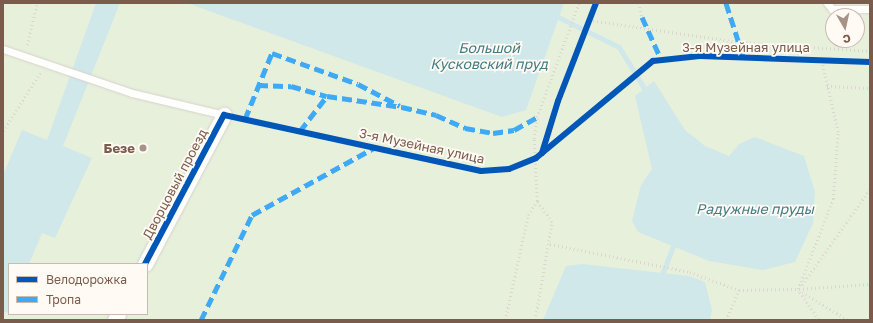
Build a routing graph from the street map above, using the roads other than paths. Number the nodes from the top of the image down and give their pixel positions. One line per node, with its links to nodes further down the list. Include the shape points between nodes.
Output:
1 (827, 3): 2 (lane, via 832,10)
2 (870, 9)
3 (3, 49): 4 (lane, via 92,82)
4 (224, 114): 5 (street, Дворцовый проезд)
5 (146, 263)

